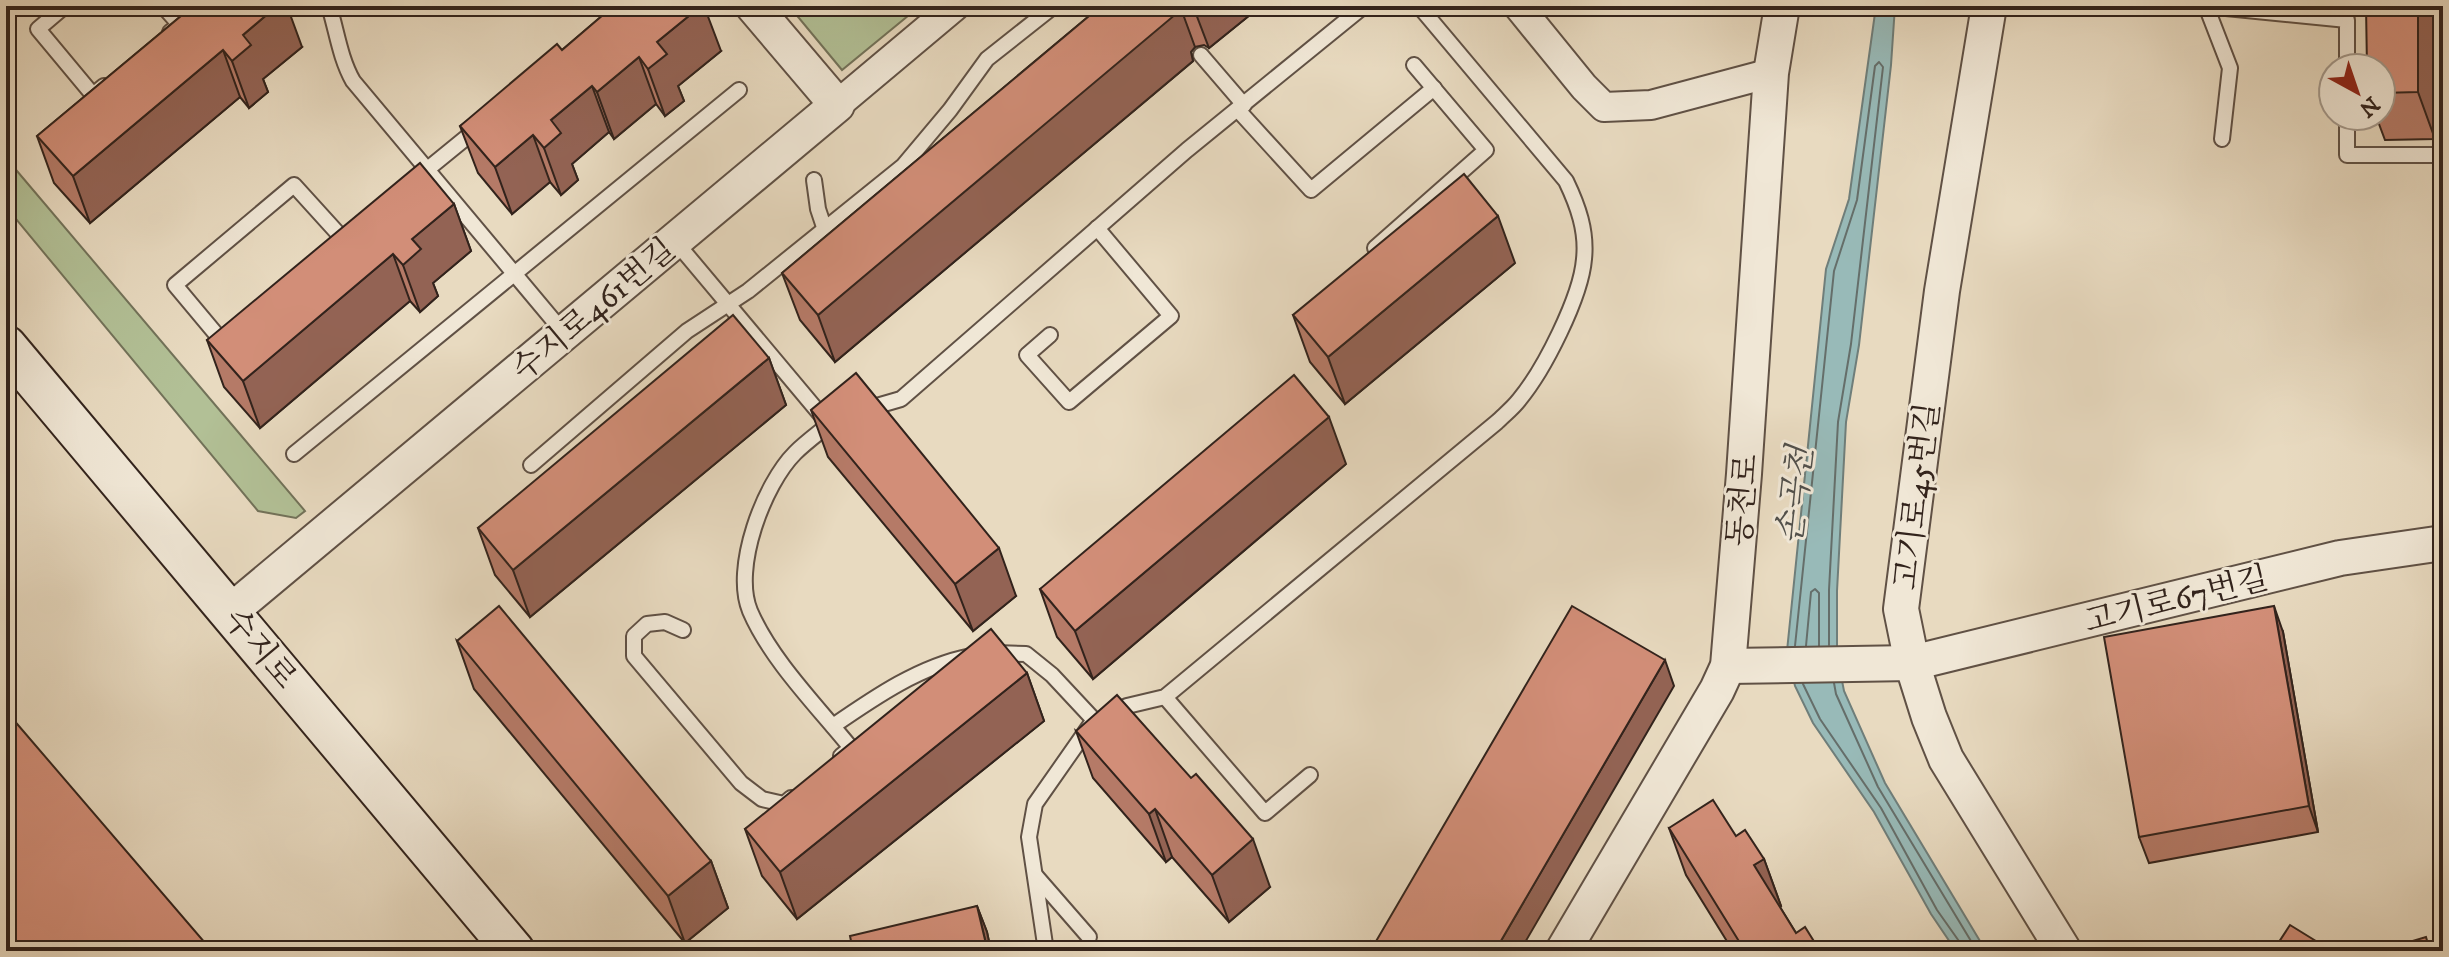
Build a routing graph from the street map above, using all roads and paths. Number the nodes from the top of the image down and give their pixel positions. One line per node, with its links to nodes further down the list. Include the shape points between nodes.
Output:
1 (65, 6): 18 (lane, via 38,29 87,100)
2 (163, 6): 13 (lane, via 180,25)
3 (329, 6): 27 (lane, via 342,62 353,81)
4 (753, 6): 21 (street)
5 (955, 6): 21 (street, 수지로461번길)
6 (1054, 6): 32 (lane, via 987,59 903,166)
7 (1364, 6): 22 (lane)
8 (1419, 6): 51 (lane, via 1566,181 1584,232 1579,285 1549,350 1519,400 1497,422)
9 (1518, 6): 17 (street, via 1604,107 1651,105)
10 (1782, 6): 17 (street, 동천로)
11 (1989, 6): 49 (street, 고기로45번길, via 1942,291 1901,609)
12 (2206, 6): 14 (lane, via 2347,20); 25 (lane, via 2230,68)
13 (155, 45)
14 (2347, 52)
15 (1201, 55): 22 (lane)
16 (1414, 65): 19 (lane)
17 (1771, 73): 50 (street, 동천로, via 1744,474)
18 (118, 75)
19 (1434, 88): 22 (lane, via 1311,190); 36 (lane, via 1486,150)
20 (739, 90): 37 (lane)
21 (837, 105): 34 (street, 수지로461번길)
22 (1241, 107): 30 (lane)
23 (488, 120): 27 (lane)
24 (2347, 132): 26 (lane, via 2347,155)
25 (2222, 139)
26 (2443, 155)
27 (427, 170): 29 (lane); 37 (lane)
28 (814, 180): 32 (lane)
29 (403, 190)
30 (1097, 228): 41 (lane, via 1171,316 1069,402 1027,355); 43 (lane, via 901,399)
31 (355, 229): 33 (lane)
32 (825, 230): 38 (lane)
33 (343, 239): 35 (lane); 39 (lane, via 294,185 175,285 221,340)
34 (675, 241): 38 (lane); 40 (street, 수지로461번길)
35 (331, 249)
36 (1363, 258)
37 (515, 275): 40 (lane); 44 (lane)
38 (729, 303): 43 (lane); 45 (lane, via 687,331)
39 (245, 320)
40 (564, 333): 47 (street, 수지로461번길)
41 (1050, 335)
42 (10, 358): 47 (main road, 수지로)
43 (829, 425): 53 (lane, via 793,454 763,500 743,579 749,609 771,650)
44 (294, 454)
45 (531, 465)
46 (2443, 543): 49 (street, 고기로67번길, via 2340,558)
47 (230, 612): 59 (main road, 수지로)
48 (683, 630): 56 (lane, via 665,622 647,624 634,636 634,656 741,783 762,799 784,804)
49 (1912, 663): 50 (street, 고기로67번길); 62 (street, 고기로45번길, via 1946,759)
50 (1743, 666): 61 (street, 동천로, via 1717,690)
51 (1165, 697): 52 (lane); 55 (lane, via 1265,813)
52 (1094, 720): 53 (lane, via 1026,654 991,653 926,670); 57 (lane, via 1035,804 1029,837)
53 (833, 726): 54 (lane, via 851,748)
54 (828, 766)
55 (1310, 775)
56 (806, 785)
57 (1034, 874): 58 (lane); 60 (lane)
58 (1089, 937)
59 (514, 951)
60 (1046, 951)
61 (1563, 951)
62 (2064, 951)

